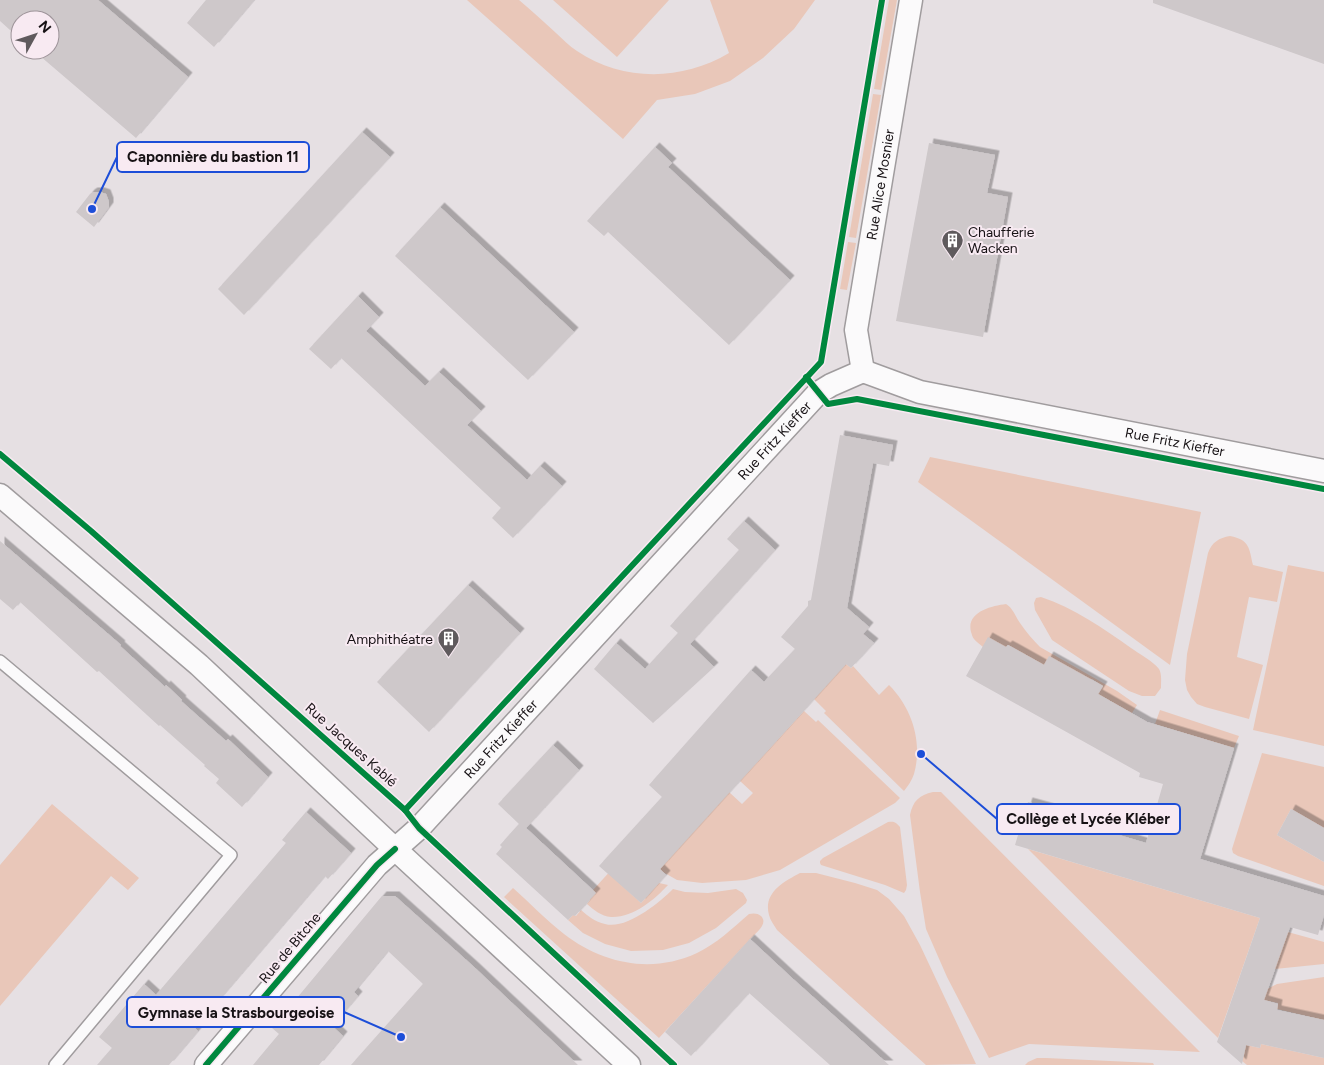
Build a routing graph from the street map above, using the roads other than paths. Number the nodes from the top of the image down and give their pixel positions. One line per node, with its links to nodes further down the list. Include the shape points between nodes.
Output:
1 (911, 0): 2 (street, Rue Alice Mosnier, via 856,330)
2 (863, 371): 3 (street, Rue Fritz Kieffer, via 920,392); 6 (street, Rue Fritz Kieffer, via 818,393 419,828)
3 (1324, 471)
4 (0, 495): 6 (street, via 199,665)
5 (0, 661): 7 (lane, via 231,856)
6 (395, 849): 8 (street, Rue de Bitche, via 377,865); 9 (street)
7 (55, 1065)
8 (206, 1065)
9 (629, 1065)

